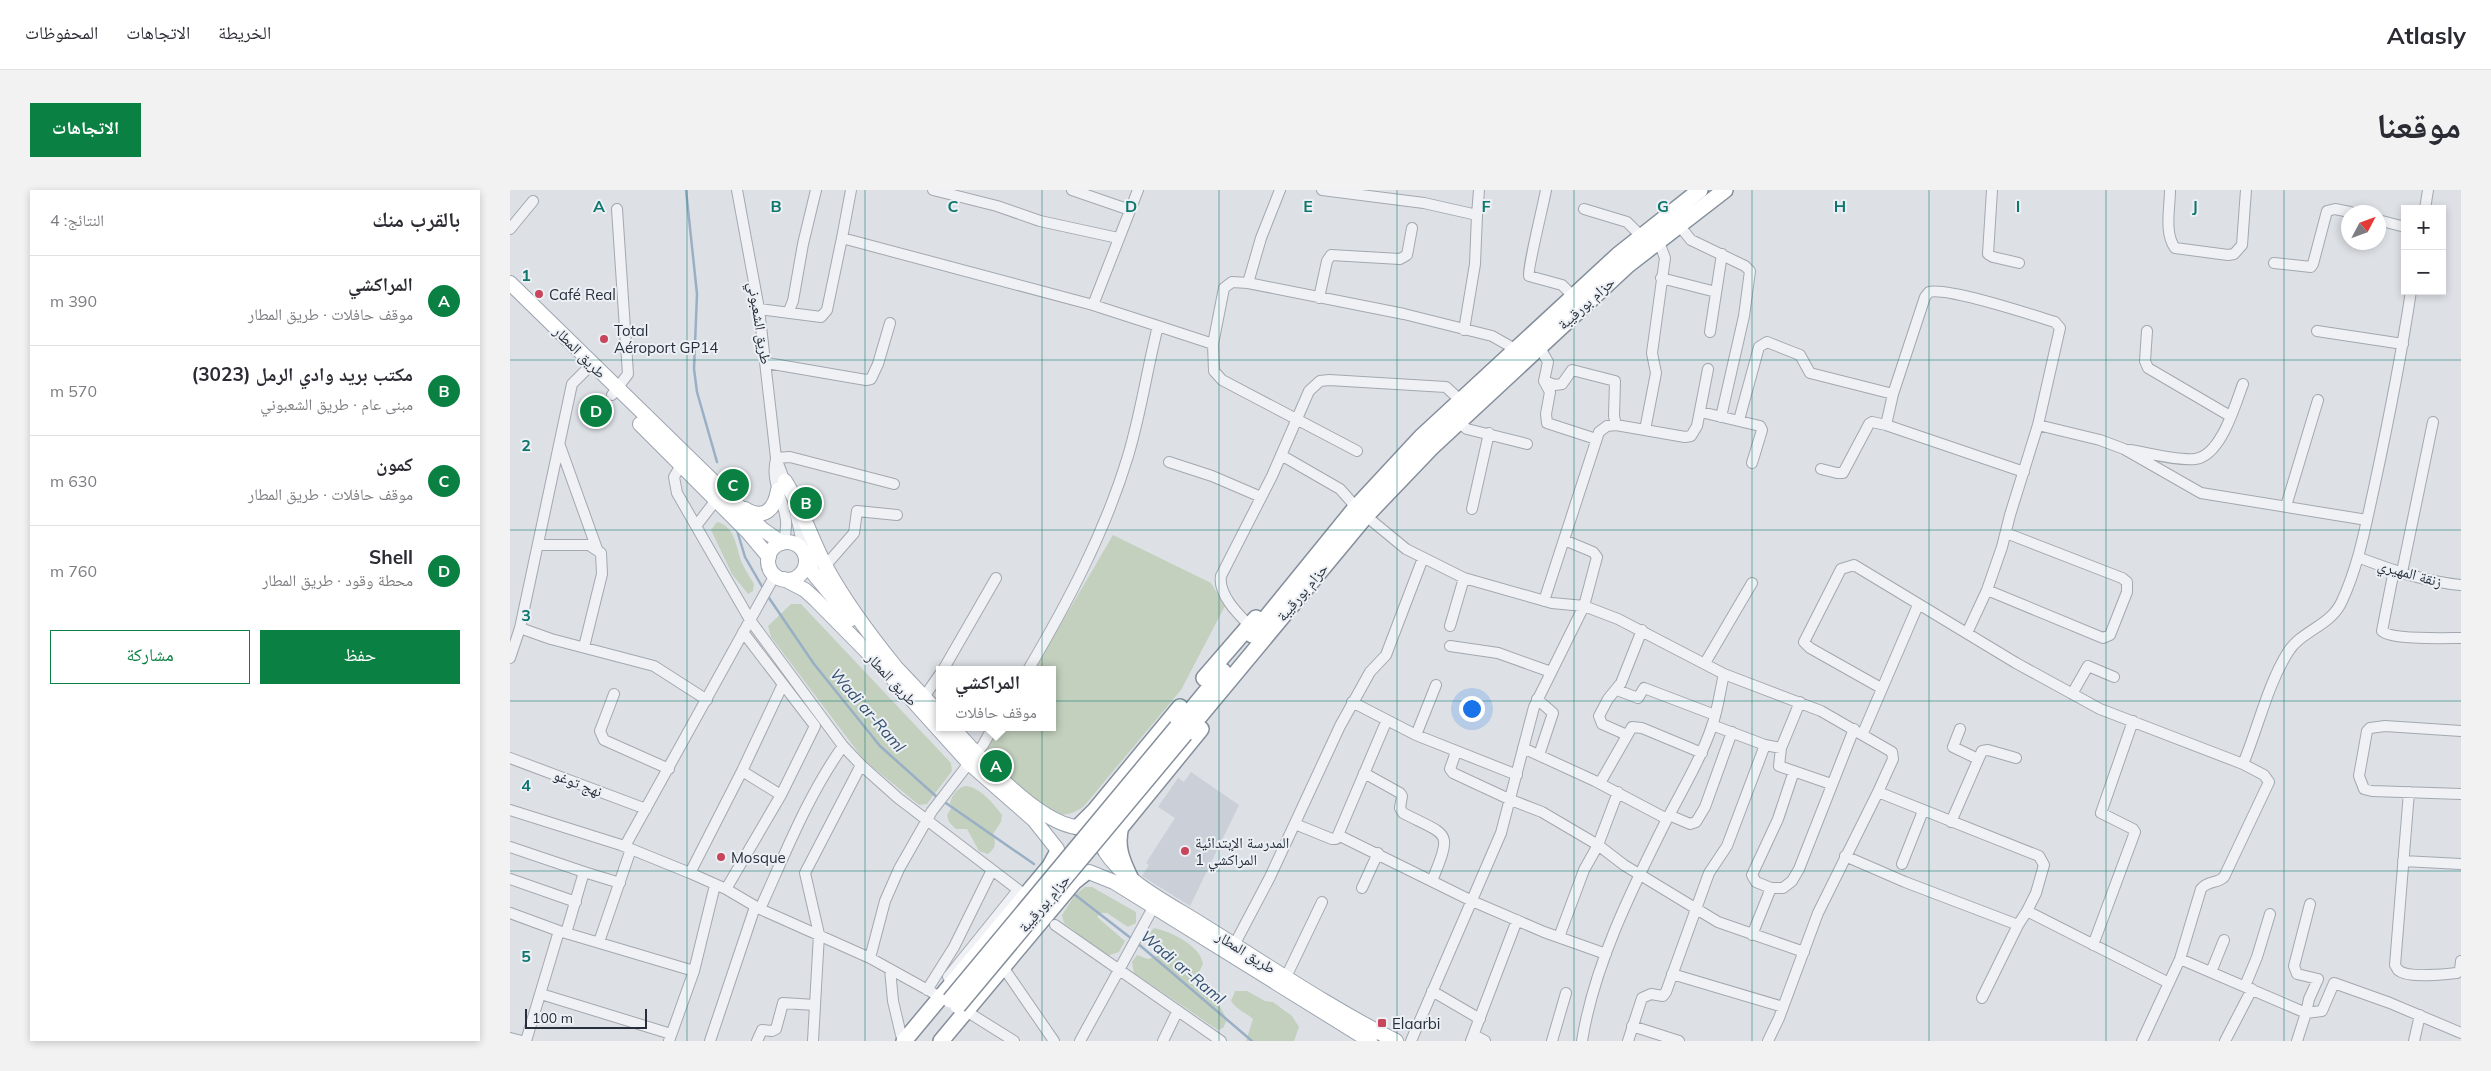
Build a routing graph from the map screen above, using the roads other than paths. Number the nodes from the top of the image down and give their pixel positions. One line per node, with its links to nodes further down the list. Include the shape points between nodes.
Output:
1 (737, 190): 45 (street, طريق الشعبوني)
2 (816, 190): 46 (street)
3 (851, 190): 30 (street)
4 (933, 190): 31 (street, via 1040,221)
5 (1072, 190): 21 (street)
6 (1138, 190): 21 (street)
7 (1280, 190): 38 (street)
8 (1322, 190): 23 (street, via 1424,203)
9 (1479, 190): 23 (street)
10 (1546, 190): 42 (street, via 1527,271 1529,276 1562,285)
11 (1700, 190): 29 (highway, حزام بورقيبة)
12 (1725, 190): 25 (highway, حزام بورقيبة)
13 (1992, 190): 34 (street, via 1988,254)
14 (2170, 190): 15 (street, via 2170,239 2175,248 2228,255 2234,254 2242,245)
15 (2246, 190)
16 (2428, 190): 18 (street)
17 (532, 201): 28 (street)
18 (2426, 205)
19 (617, 209): 62 (street, via 628,374)
20 (1584, 209): 29 (street, via 1627,222)
21 (1130, 210): 31 (street)
22 (2341, 210): 35 (street, via 2327,211 2311,267)
23 (1477, 215): 49 (street, via 1474,264)
24 (2386, 222): 26 (street)
25 (1678, 224): 32 (highway, حزام بورقيبة); 33 (street, via 1691,240)
26 (2401, 226)
27 (1412, 228): 43 (street, via 1406,255 1400,259 1331,255)
28 (510, 229)
29 (1641, 236): 42 (highway, حزام بورقيبة)
30 (842, 238): 44 (street); 46 (street, via 827,310 821,317)
31 (1118, 238): 44 (street)
32 (1658, 239): 36 (street, via 1665,258); 55 (highway, حزام بورقيبة)
33 (1722, 254): 39 (street); 67 (street, via 1745,266 1750,271 1750,279)
34 (2019, 263)
35 (2274, 263)
36 (1661, 278): 39 (street); 76 (street, via 1652,353 1656,373)
37 (510, 283): 62 (main road, طريق المطار)
38 (1248, 283): 43 (street); 53 (street, via 1232,282 1224,288)
39 (1716, 292): 52 (street)
40 (510, 295): 59 (main road, طريق المطار)
41 (2411, 295): 54 (street)
42 (1573, 296): 56 (highway, حزام بورقيبة)
43 (1319, 298): 49 (street, via 1404,314)
44 (1093, 305): 48 (street)
45 (759, 309): 46 (street); 57 (street, طريق الشعبوني)
46 (788, 312)
47 (890, 323): 57 (street, via 875,375 871,379)
48 (1158, 326): 53 (street); 137 (street, via 1138,418 1118,485 1073,592)
49 (1464, 330): 56 (street, via 1492,336)
50 (2147, 331): 68 (street, via 2145,361 2148,368)
51 (2317, 331): 54 (street)
52 (1710, 332)
53 (1213, 344): 69 (street, via 1213,366 1218,377)
54 (2403, 344): 99 (street)
55 (1539, 346): 60 (street, via 1548,362); 71 (highway, حزام بورقيبة)
56 (1515, 349): 64 (highway, حزام بورقيبة)
57 (767, 363): 84 (street, طريق الشعبوني)
58 (1708, 369): 66 (street)
59 (586, 370): 62 (main road, طريق المطار); 80 (street, via 572,384)
60 (1544, 381): 75 (street, via 1562,384 1572,370 1615,381); 78 (street, via 1550,392 1547,422)
61 (2243, 384): 68 (street)
62 (615, 392): 87 (main road, طريق المطار); 94 (main road, طريق المطار)
63 (1893, 394): 70 (street, via 1810,373 1800,355 1764,342); 73 (street); 74 (street, via 1925,297 1929,292 1941,292 2059,324)
64 (1460, 400): 69 (street, via 1446,387 1320,381 1309,391); 97 (highway, حزام بورقيبة, via 1392,467)
65 (2318, 400): 95 (street)
66 (1701, 412): 67 (street); 76 (street, via 1691,436)
67 (1721, 416): 70 (street)
68 (2230, 416): 81 (street, via 2216,444 2201,457 2194,459)
69 (1295, 420): 82 (street); 83 (street)
70 (1739, 420): 86 (street, via 1761,428)
71 (1458, 422): 77 (street, via 1467,429); 97 (highway, حزام بورقيبة)
72 (2434, 422): 111 (street)
73 (1886, 425): 88 (street, via 1868,424 1843,472); 89 (street)
74 (2038, 425): 81 (street, via 2100,440); 89 (street)
75 (1616, 426): 76 (street); 78 (street, via 1603,428)
76 (1646, 430)
77 (1489, 434): 79 (street); 96 (street)
78 (1596, 438): 102 (street)
79 (1527, 444)
80 (560, 445): 104 (street); 105 (street)
81 (2124, 450): 95 (street, via 2201,493)
82 (1357, 451)
83 (1281, 455): 92 (street); 97 (street, via 1334,485)
84 (776, 458): 90 (street, via 790,457); 91 (street, طريق الشعبوني, via 774,474)
85 (1169, 462): 92 (street)
86 (1752, 463)
87 (681, 465): 93 (main road, طريق المطار); 100 (street, via 676,471 674,484)
88 (1821, 469)
89 (2024, 472): 101 (street)
90 (894, 484)
91 (781, 485): 94 (main road, via 772,506 764,514 754,514); 103 (street, طريق الشعبوني, via 788,522); 107 (street, طريق الشعبوني, via 798,522); 110 (main road, via 798,503)
92 (1261, 497): 124 (street, via 1223,570 1220,582 1236,611)
93 (716, 500): 100 (street); 106 (main road, طريق المطار)
94 (737, 504): 103 (main road, طريق المطار)
95 (2286, 506): 99 (street)
96 (1472, 509)
97 (1361, 512): 108 (street, via 1397,542); 117 (highway, حزام بورقيبة)
98 (898, 515): 110 (street, via 857,511 854,533)
99 (2367, 520): 109 (street)
100 (696, 526): 122 (street)
101 (2006, 533): 118 (street); 118 (street, via 2122,578 2127,582 2128,592 2110,635 2103,638)
102 (1564, 540): 119 (street); 121 (street, via 1593,552 1597,557)
103 (782, 543): 106 (main road, via 773,548); 107 (main road, via 797,545)
104 (539, 545): 105 (street, via 589,545); 126 (street)
105 (597, 548): 132 (street, via 603,561 602,574)
106 (769, 557): 112 (main road, via 770,567)
107 (805, 557): 112 (main road, via 804,570 800,574); 135 (main road, طريق المطار, via 812,573 830,597)
108 (1423, 558): 114 (street); 151 (street, via 1386,654 1370,672)
109 (2360, 558): 111 (street, زنقة المهيري); 179 (street, via 2341,604 2329,621 2299,640 2288,652)
110 (826, 565): 135 (main road, via 862,624)
111 (2398, 571): 116 (street, زنقة المهيري); 130 (street, via 2382,632)
112 (780, 577): 122 (street); 155 (main road, طريق المطار, via 815,598)
113 (996, 578): 136 (street)
114 (1464, 578): 119 (street); 125 (street)
115 (1752, 583): 134 (street)
116 (2461, 585)
117 (1296, 589): 124 (highway); 201 (highway, via 1265,650); 272 (highway, حزام بورقيبة, bridge)
118 (1987, 590): 129 (street)
119 (1544, 601): 121 (street)
120 (1918, 605): 129 (street); 144 (street); 144 (street, via 1854,565 1849,565 1841,569 1805,637 1804,642 1810,648)
121 (1584, 606): 127 (street); 138 (street)
122 (750, 620): 128 (street); 158 (street)
123 (510, 623): 126 (street)
124 (1249, 625): 202 (highway, via 1095,810)
125 (1450, 626)
126 (520, 628): 132 (street); 133 (street)
127 (1642, 630): 134 (street); 145 (street)
128 (743, 632): 142 (street); 150 (street)
129 (1967, 633): 147 (street)
130 (2461, 638)
131 (1450, 646): 138 (street, via 1498,653)
132 (584, 647): 150 (street, via 654,666)
133 (510, 658)
134 (1705, 663): 139 (street)
135 (894, 665): 148 (main road, طريق المطار)
136 (945, 666)
137 (1030, 666)
138 (1551, 672): 149 (street)
139 (1724, 674): 152 (street); 154 (street)
140 (2114, 677): 147 (street, via 2088,666)
141 (936, 680): 148 (street)
142 (783, 684): 158 (street); 182 (street)
143 (1436, 685): 166 (street)
144 (1881, 688): 163 (street)
145 (1617, 690): 154 (street, via 1638,698 1644,688); 167 (street, via 1608,698 1599,721)
146 (614, 694): 181 (street, via 600,731 604,740)
147 (2072, 694): 156 (street)
148 (924, 697): 153 (main road, طريق المطار)
149 (1537, 699): 170 (street); 174 (street, via 1553,713)
150 (707, 700): 181 (street)
151 (1352, 702): 157 (street); 200 (street)
152 (1800, 702): 163 (street); 171 (street)
153 (936, 710)
154 (1714, 720): 165 (street); 173 (street)
155 (936, 721)
156 (2133, 721): 179 (street); 248 (street, via 2101,813 2135,832)
157 (1386, 722): 166 (street); 184 (street)
158 (819, 723): 169 (street); 192 (street)
159 (1960, 729): 178 (street, via 1953,748)
160 (946, 731): 176 (main road, طريق المطار)
161 (955, 731): 176 (main road, طريق المطار)
162 (990, 731): 176 (street)
163 (1858, 731): 187 (street); 189 (street, via 1892,752 1893,759)
164 (2461, 731): 190 (street, via 2375,726 2367,731 2359,776 2361,785 2372,791)
165 (1732, 732): 168 (street); 197 (street, via 1705,807 1696,822 1690,824)
166 (1416, 735): 172 (street)
167 (1626, 735): 173 (street, via 1635,726); 186 (street)
168 (1765, 745): 171 (street); 234 (street, via 1727,846 1712,868)
169 (843, 746): 180 (street); 233 (street)
170 (1523, 748): 174 (street); 185 (street)
171 (1782, 748): 183 (street, via 1779,766)
172 (1456, 752): 185 (street); 193 (street, via 1450,768 1453,773)
173 (1702, 753): 197 (street)
174 (1539, 755): 186 (street)
175 (510, 758): 194 (street, نهج توغو)
176 (973, 758): 198 (street); 202 (main road, طريق المطار, via 1041,812 1056,821); 208 (main road, طريق المطار, via 1034,820)
177 (2016, 758): 178 (street, via 1984,749)
178 (1978, 759): 199 (street)
179 (2243, 764): 253 (street, via 2264,775 2269,782 2224,877 2221,881 2208,882 2201,889)
180 (861, 765): 198 (street); 243 (street, via 806,869)
181 (669, 769): 194 (street)
182 (742, 771): 192 (street); 216 (street)
183 (1794, 771): 187 (street); 225 (street, via 1778,819 1752,875 1756,882)
184 (1364, 774): 203 (street); 221 (street, via 1402,796 1400,808 1403,813 1436,828 1443,835 1444,851)
185 (1517, 775): 193 (street)
186 (1600, 784): 188 (street)
187 (1831, 784): 225 (street, via 1796,876 1783,888)
188 (1618, 792): 197 (street); 204 (street)
189 (1878, 792): 196 (street); 210 (street)
190 (2408, 792): 191 (street); 211 (street)
191 (2461, 794)
192 (781, 795): 226 (street)
193 (1511, 800): 204 (street, via 1542,812); 228 (street)
194 (646, 809): 206 (street)
195 (510, 810): 206 (street)
196 (1923, 811): 199 (street); 212 (street)
197 (1668, 817): 218 (street)
198 (927, 820): 214 (street); 252 (street, via 889,890)
199 (1951, 822): 235 (street, via 2042,858 2044,865)
200 (1295, 824): 203 (street, via 1332,840); 249 (street)
201 (1122, 825): 207 (highway); 219 (highway, via 1118,836 1119,850)
202 (1077, 827): 207 (main road, via 1094,830 1100,836); 208 (main road, via 1064,833)
203 (1338, 835): 209 (street)
204 (1598, 845): 218 (street); 245 (street, via 1584,870)
205 (510, 847): 215 (street)
206 (628, 847): 216 (street); 222 (street)
207 (1104, 849): 217 (main road, via 1100,865); 219 (main road, طريق المطار)
208 (1057, 851): 217 (main road, via 1065,868); 227 (highway)
209 (1378, 853): 221 (street); 224 (street)
210 (1845, 856): 241 (street); 250 (street)
211 (2403, 861): 213 (street); 254 (street, via 2396,957 2398,970 2406,974 2457,973)
212 (1902, 864)
213 (2461, 864)
214 (992, 870): 227 (street); 267 (street)
215 (584, 872): 222 (street); 229 (street)
216 (690, 873): 223 (street)
217 (1087, 873): 232 (main road, طريق المطار, via 1114,882); 255 (highway, via 1074,882)
218 (1641, 874): 234 (street); 251 (street)
219 (1130, 877): 238 (main road, طريق المطار)
220 (510, 879): 229 (street)
221 (1432, 881): 228 (street)
222 (620, 883): 247 (street)
223 (715, 885): 226 (street); 257 (street)
224 (1362, 888)
225 (1771, 888): 244 (street)
226 (726, 889): 233 (street)
227 (1022, 893): 267 (street); 283 (highway)
228 (1472, 901): 239 (street); 266 (street)
229 (576, 902): 242 (street)
230 (1322, 902): 261 (street)
231 (2310, 904): 262 (street, via 2294,970 2302,976)
232 (1154, 906): 238 (main road, طريق المطار); 258 (street)
233 (757, 908): 243 (street); 286 (street)
234 (1696, 910): 244 (street); 260 (street)
235 (2028, 911): 241 (street); 248 (street)
236 (510, 913): 242 (street)
237 (2270, 914): 265 (street)
238 (1184, 919): 249 (main road, طريق المطار)
239 (1518, 920): 245 (street); 277 (street)
240 (1054, 925): 258 (street)
241 (2018, 925): 270 (street)
242 (563, 932): 247 (street); 269 (street)
243 (820, 934): 252 (street); 271 (street)
244 (1752, 935): 250 (street)
245 (1559, 937): 251 (street)
246 (2224, 940): 259 (street)
247 (599, 942): 257 (street)
248 (2093, 945): 263 (street)
249 (1232, 949): 261 (main road, طريق المطار); 296 (main road, طريق المطار)
250 (1804, 952): 273 (street)
251 (1606, 954): 301 (street)
252 (870, 958): 256 (street)
253 (2180, 960): 259 (street); 263 (street)
254 (2461, 961)
255 (1003, 967): 272 (highway); 292 (street)
256 (890, 969): 267 (street); 283 (street, via 892,1001)
257 (694, 971): 281 (street)
258 (1119, 971): 274 (street); 293 (street)
259 (2211, 972): 265 (street)
260 (1672, 974): 273 (street); 278 (street, via 1663,996 1651,994 1642,998)
261 (1286, 977): 297 (main road, طريق المطار)
262 (2318, 979): 264 (street); 275 (street)
263 (2169, 983): 305 (street)
264 (2334, 983): 275 (street, via 2322,1010); 276 (street)
265 (2248, 988): 275 (street); 306 (street)
266 (1432, 991): 277 (street); 298 (street)
267 (931, 992): 283 (street)
268 (1566, 993): 300 (street)
269 (540, 994): 281 (street); 285 (street)
270 (1982, 998)
271 (815, 1005): 287 (street, via 783,1003 776,1029 762,1030); 288 (street)
272 (958, 1006): 283 (highway, حزام بورقيبة); 289 (highway, حزام بورقيبة); 290 (highway); 291 (street)
273 (1783, 1007): 304 (street)
274 (1177, 1012): 294 (street); 295 (street)
275 (2306, 1013): 307 (street)
276 (2420, 1015): 279 (street); 308 (street)
277 (1480, 1019): 282 (street)
278 (1632, 1026): 302 (street); 303 (street)
279 (2461, 1033)
280 (510, 1038): 284 (street)
281 (670, 1038)
282 (1472, 1038): 299 (street)
283 (904, 1039)
284 (522, 1041)
285 (526, 1041)
286 (710, 1041)
287 (757, 1041)
288 (813, 1041)
289 (929, 1041)
290 (941, 1041)
291 (1014, 1041)
292 (1054, 1041)
293 (1080, 1041)
294 (1163, 1041)
295 (1221, 1041)
296 (1370, 1041)
297 (1396, 1041)
298 (1411, 1041)
299 (1485, 1041)
300 (1552, 1041)
301 (1582, 1041)
302 (1628, 1041)
303 (1679, 1041)
304 (1768, 1041)
305 (2142, 1041)
306 (2225, 1041)
307 (2297, 1041)
308 (2414, 1041)

